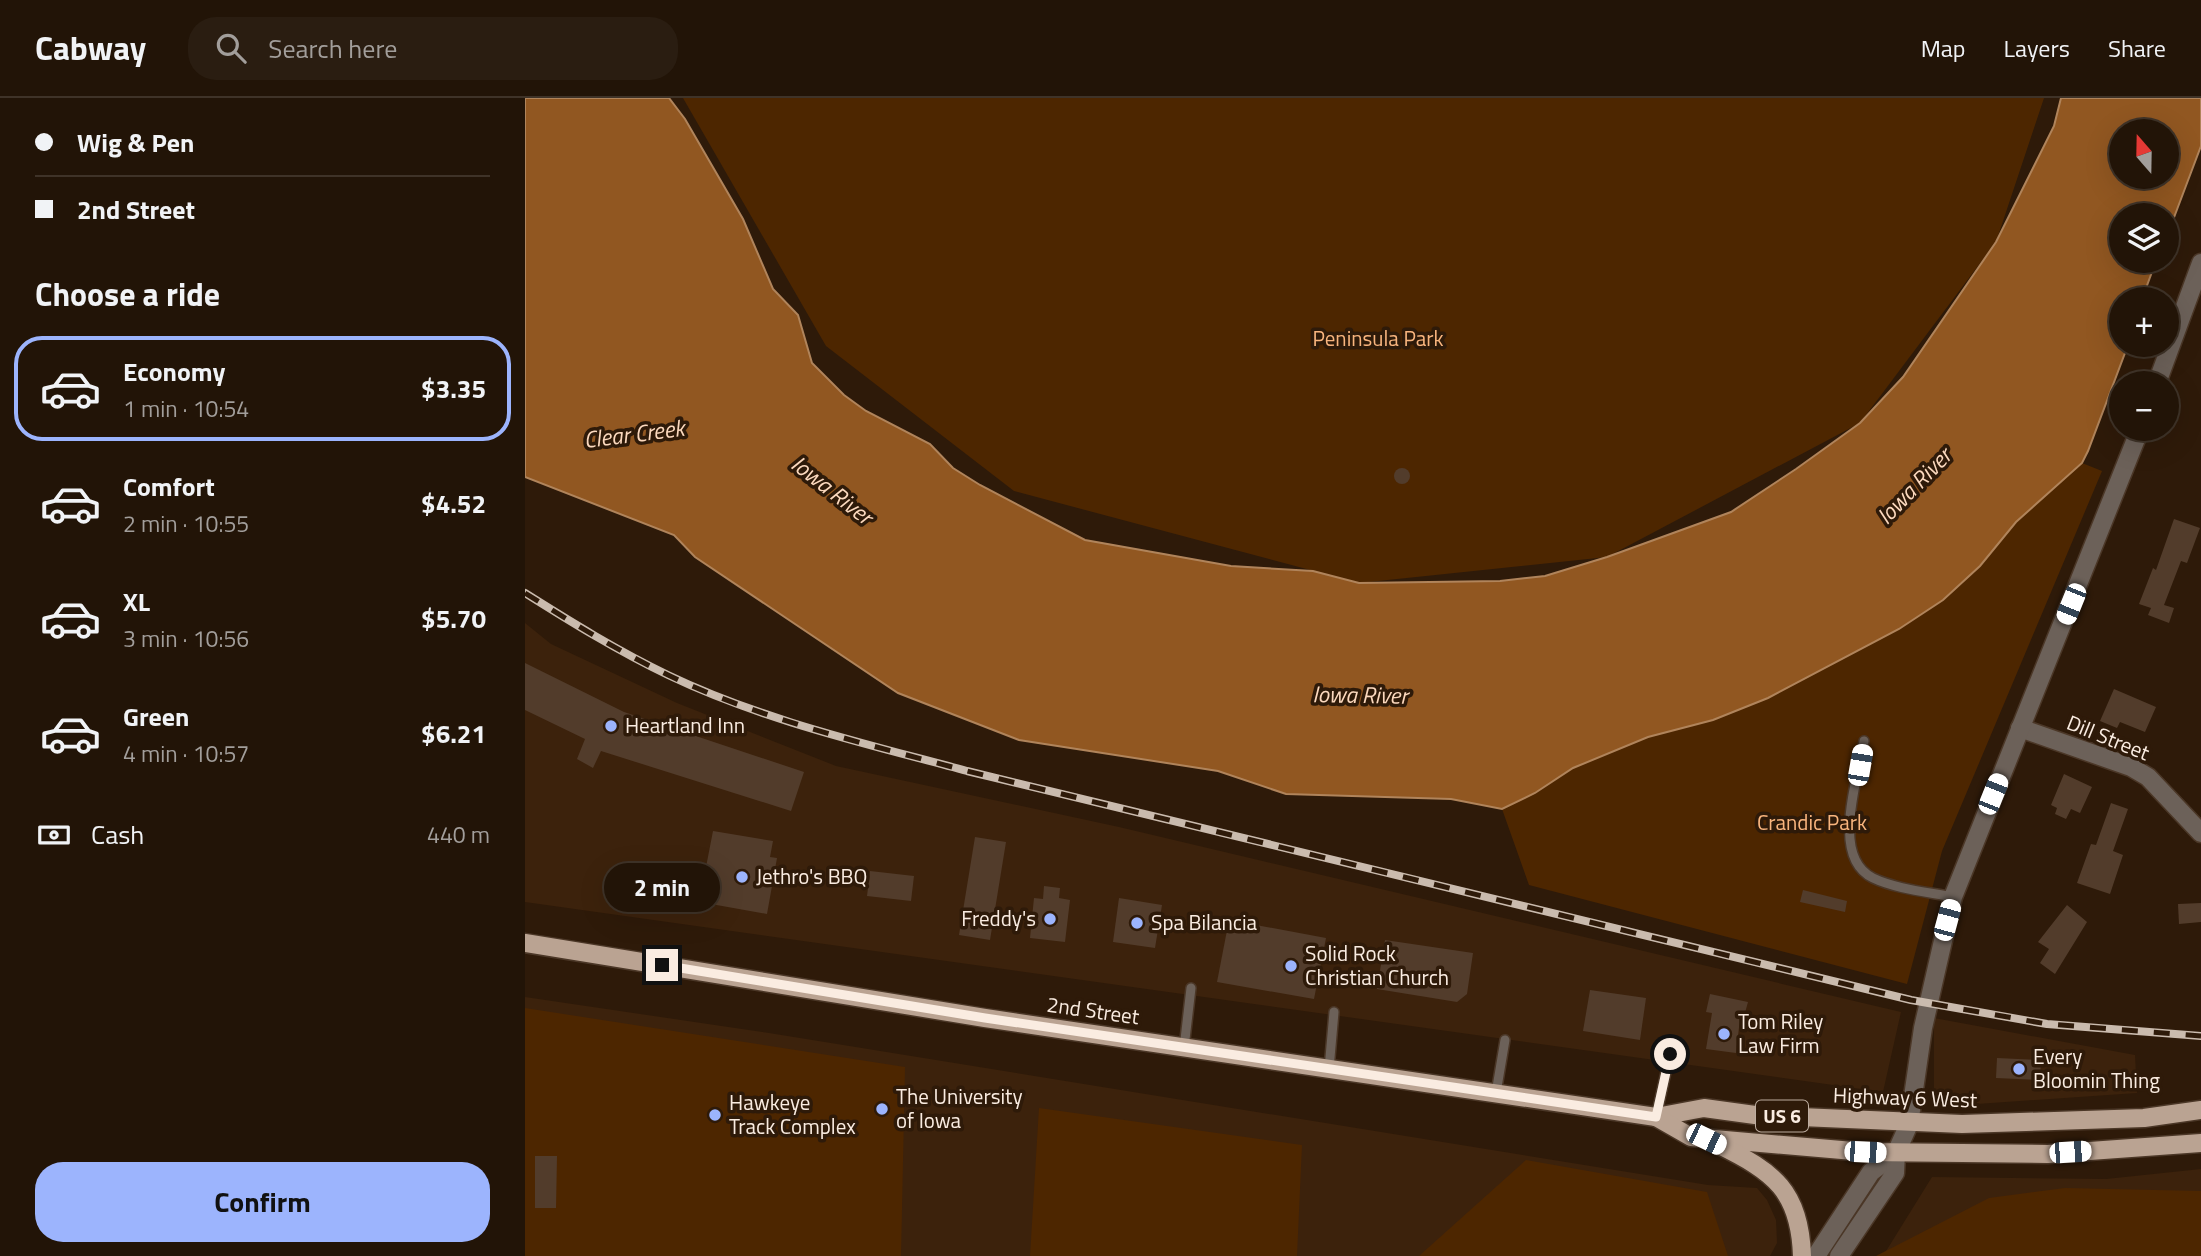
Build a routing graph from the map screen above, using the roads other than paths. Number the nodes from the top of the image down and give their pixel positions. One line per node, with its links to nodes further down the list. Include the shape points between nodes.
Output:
1 (2201, 263): 2 (street)
2 (2161, 371)
3 (2135, 441): 4 (street)
4 (2020, 728): 6 (street, Dill Street, via 2131,767 2148,777); 7 (street)
5 (1864, 741): 7 (lane, via 1848,836 1850,854 1862,872 1875,880)
6 (2201, 833)
7 (1953, 897): 18 (street, via 1925,1016)
8 (525, 943): 12 (main road, 2nd Street / US 6)
9 (1191, 988): 12 (lane)
10 (1334, 1012): 14 (lane)
11 (1505, 1040): 15 (lane)
12 (1184, 1048): 14 (main road, 2nd Street / US 6)
13 (1670, 1054): 17 (lane)
14 (1329, 1070): 15 (main road, 2nd Street / US 6)
15 (1496, 1095): 17 (main road, 2nd Street / US 6)
16 (2201, 1110): 18 (main road, Highway 6 West / US 6, via 2144,1118)
17 (1656, 1117): 18 (main road, Highway 6 West / US 6, via 1704,1108); 19 (main road, US 6, via 1691,1137)
18 (1909, 1124): 21 (street)
19 (1706, 1139): 21 (main road, US 6); 22 (main road, via 1765,1169 1782,1185 1798,1223)
20 (2201, 1143): 21 (main road, US 6, via 2047,1154)
21 (1896, 1153): 23 (street, via 1871,1172); 24 (street, via 1895,1173)
22 (1802, 1256)
23 (1816, 1256)
24 (1839, 1256)

